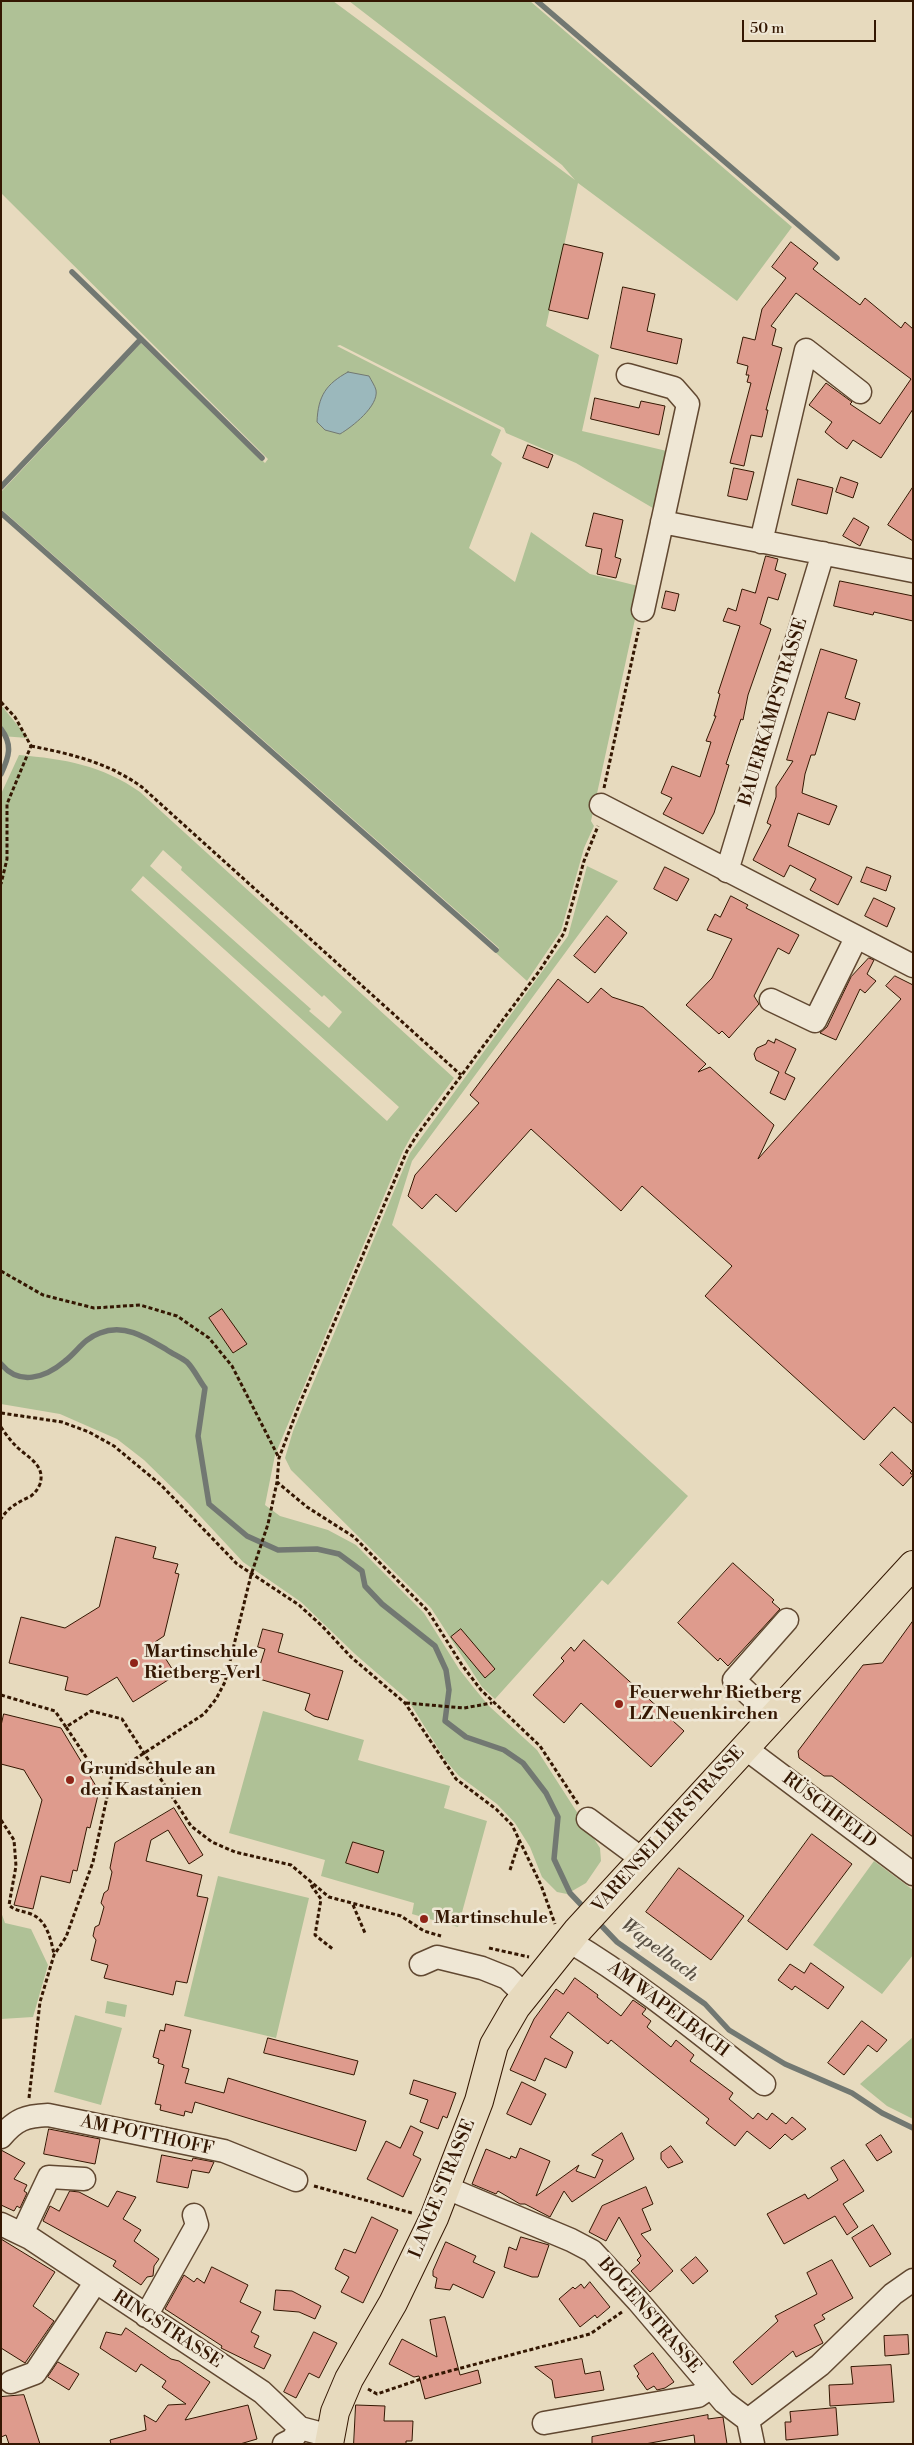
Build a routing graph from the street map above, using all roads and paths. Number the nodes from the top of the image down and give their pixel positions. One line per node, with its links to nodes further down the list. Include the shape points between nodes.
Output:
1 (628, 375): 3 (street, via 674,388 688,404)
2 (860, 392): 4 (street, via 806,350)
3 (662, 522): 4 (street); 7 (street)
4 (761, 542): 5 (street)
5 (823, 553): 6 (street); 11 (street, BAUERKAMPSTRASSE)
6 (913, 571)
7 (643, 610): 10 (path)
8 (1, 702): 9 (path)
9 (31, 746): 12 (path, via 7,804 8,859); 16 (path, via 106,766 143,788)
10 (601, 805): 11 (street); 16 (path, via 598,826 584,861 564,933)
11 (727, 871): 13 (street)
12 (1, 884)
13 (856, 938): 14 (street); 15 (street, via 815,1021)
14 (913, 966)
15 (771, 1000)
16 (461, 1075): 20 (path, via 407,1151)
17 (1, 1271): 20 (path, via 43,1295 94,1308 140,1305 177,1316 209,1338 232,1366)
18 (1, 1413): 24 (path, via 62,1422 114,1446 162,1485)
19 (1, 1427): 22 (path, via 14,1445 36,1463 42,1478 32,1495 14,1505)
20 (279, 1458): 21 (path)
21 (277, 1482): 24 (path, via 268,1524); 28 (path, via 307,1507 354,1537 428,1611 462,1665)
22 (1, 1519)
23 (913, 1565): 29 (main road, VARENSELLER STRASSE)
24 (251, 1575): 27 (path, via 299,1605 351,1657); 32 (path, via 226,1682 216,1699 204,1714)
25 (787, 1620): 29 (street, via 734,1680)
26 (1, 1695): 30 (path, via 54,1711)
27 (405, 1703): 28 (path, via 464,1708); 36 (path, via 456,1779 496,1809)
28 (492, 1703): 34 (path, via 540,1746)
29 (773, 1717): 31 (main road, VARENSELLER STRASSE)
30 (66, 1727): 32 (path, via 91,1711 122,1719); 33 (path, via 94,1769)
31 (745, 1748): 37 (main road, VARENSELLER STRASSE); 39 (street, RÜSCHFELD)
32 (145, 1753): 33 (path); 40 (path, via 191,1826 212,1842 235,1852 291,1865)
33 (112, 1774): 47 (path, via 93,1862 66,1937)
34 (588, 1819): 37 (street)
35 (1, 1820): 47 (path, via 14,1840 16,1866 9,1906 36,1916 49,1932)
36 (520, 1838): 38 (path); 44 (path, via 558,1934)
37 (642, 1859): 44 (main road, VARENSELLER STRASSE)
38 (510, 1870)
39 (913, 1874)
40 (310, 1882): 41 (path, via 329,1897); 46 (path, via 321,1898 315,1935)
41 (352, 1904): 42 (path); 43 (path, via 401,1916 424,1930)
42 (365, 1933)
43 (443, 1936)
44 (573, 1936): 50 (main road, LANGE STRASSE); 51 (street, AM WAPELBACH)
45 (480, 1946): 48 (path)
46 (334, 1950)
47 (54, 1955): 52 (path, via 40,2002)
48 (536, 1959)
49 (421, 1964): 50 (street, via 437,1957 482,1968 507,1978)
50 (525, 1995): 56 (main road, LANGE STRASSE, via 494,2044 479,2101)
51 (764, 2084)
52 (27, 2116): 53 (street, via 9,2127); 55 (street, AM POTTHOFF, via 48,2115 224,2151)
53 (1, 2137)
54 (84, 2179): 60 (street, via 49,2177)
55 (296, 2180): 58 (path)
56 (447, 2188): 58 (main road, LANGE STRASSE); 63 (street, BOGENSTRASSE, via 592,2251)
57 (194, 2215): 64 (street, via 198,2225)
58 (434, 2218): 65 (main road, LANGE STRASSE, via 392,2303)
59 (1, 2224): 60 (street, RINGSTRASSE)
60 (22, 2234): 62 (street, RINGSTRASSE)
61 (913, 2280): 68 (street, via 893,2294 820,2365)
62 (95, 2282): 64 (street, RINGSTRASSE); 66 (street, via 35,2373)
63 (638, 2301): 65 (path, via 590,2334 427,2377 377,2394); 67 (street, BOGENSTRASSE)
64 (146, 2316): 70 (street, RINGSTRASSE, via 262,2392)
65 (349, 2379): 71 (main road, LANGE STRASSE, via 338,2404)
66 (11, 2382)
67 (711, 2387): 68 (street, BOGENSTRASSE, via 724,2402); 69 (street, BOGENSTRASSE, via 698,2396)
68 (748, 2420): 73 (street)
69 (544, 2423)
70 (300, 2428): 71 (street, RINGSTRASSE); 72 (street, via 292,2440)
71 (329, 2440)
72 (284, 2444)
73 (753, 2444)

